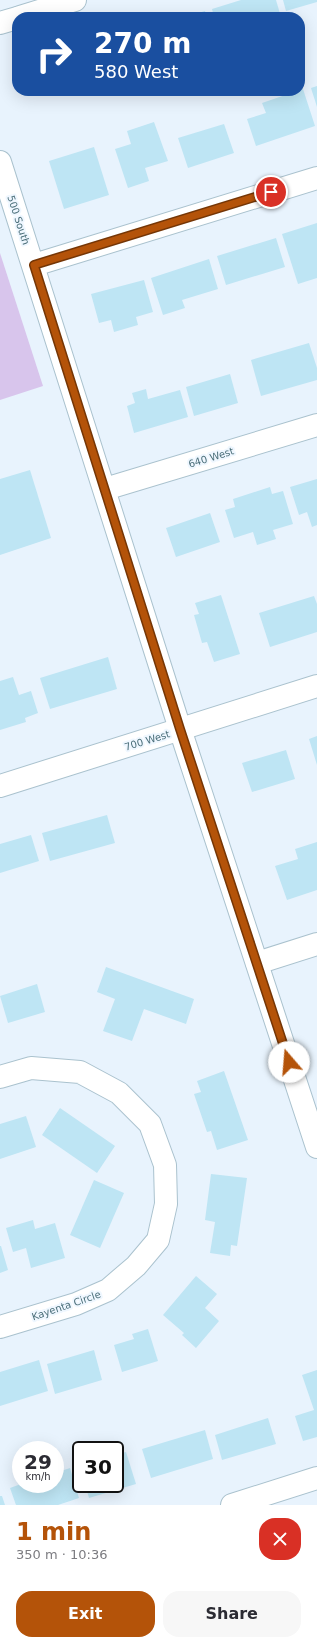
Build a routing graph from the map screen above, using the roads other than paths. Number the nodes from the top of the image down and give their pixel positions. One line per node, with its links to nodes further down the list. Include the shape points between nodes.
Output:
1 (75, 0): 2 (street)
2 (36, 12)
3 (12, 19): 4 (street)
4 (0, 23)
5 (0, 162): 7 (street, 500 South)
6 (317, 178): 7 (street)
7 (34, 265): 9 (street, 500 South)
8 (317, 425): 9 (street, 640 West)
9 (105, 489): 11 (street, 500 South)
10 (317, 686): 11 (street, 700 West)
11 (180, 729): 12 (street, 700 West); 14 (street, 500 South)
12 (0, 786)
13 (317, 944): 14 (street)
14 (257, 963): 16 (street, 500 South)
15 (0, 1077): 17 (street, Kayenta Circle, via 31,1068 80,1072 119,1093 150,1124 164,1165 166,1204 158,1240 136,1266 108,1290 76,1304)
16 (317, 1147)
17 (0, 1327)
18 (317, 1478): 19 (street)
19 (232, 1505)

